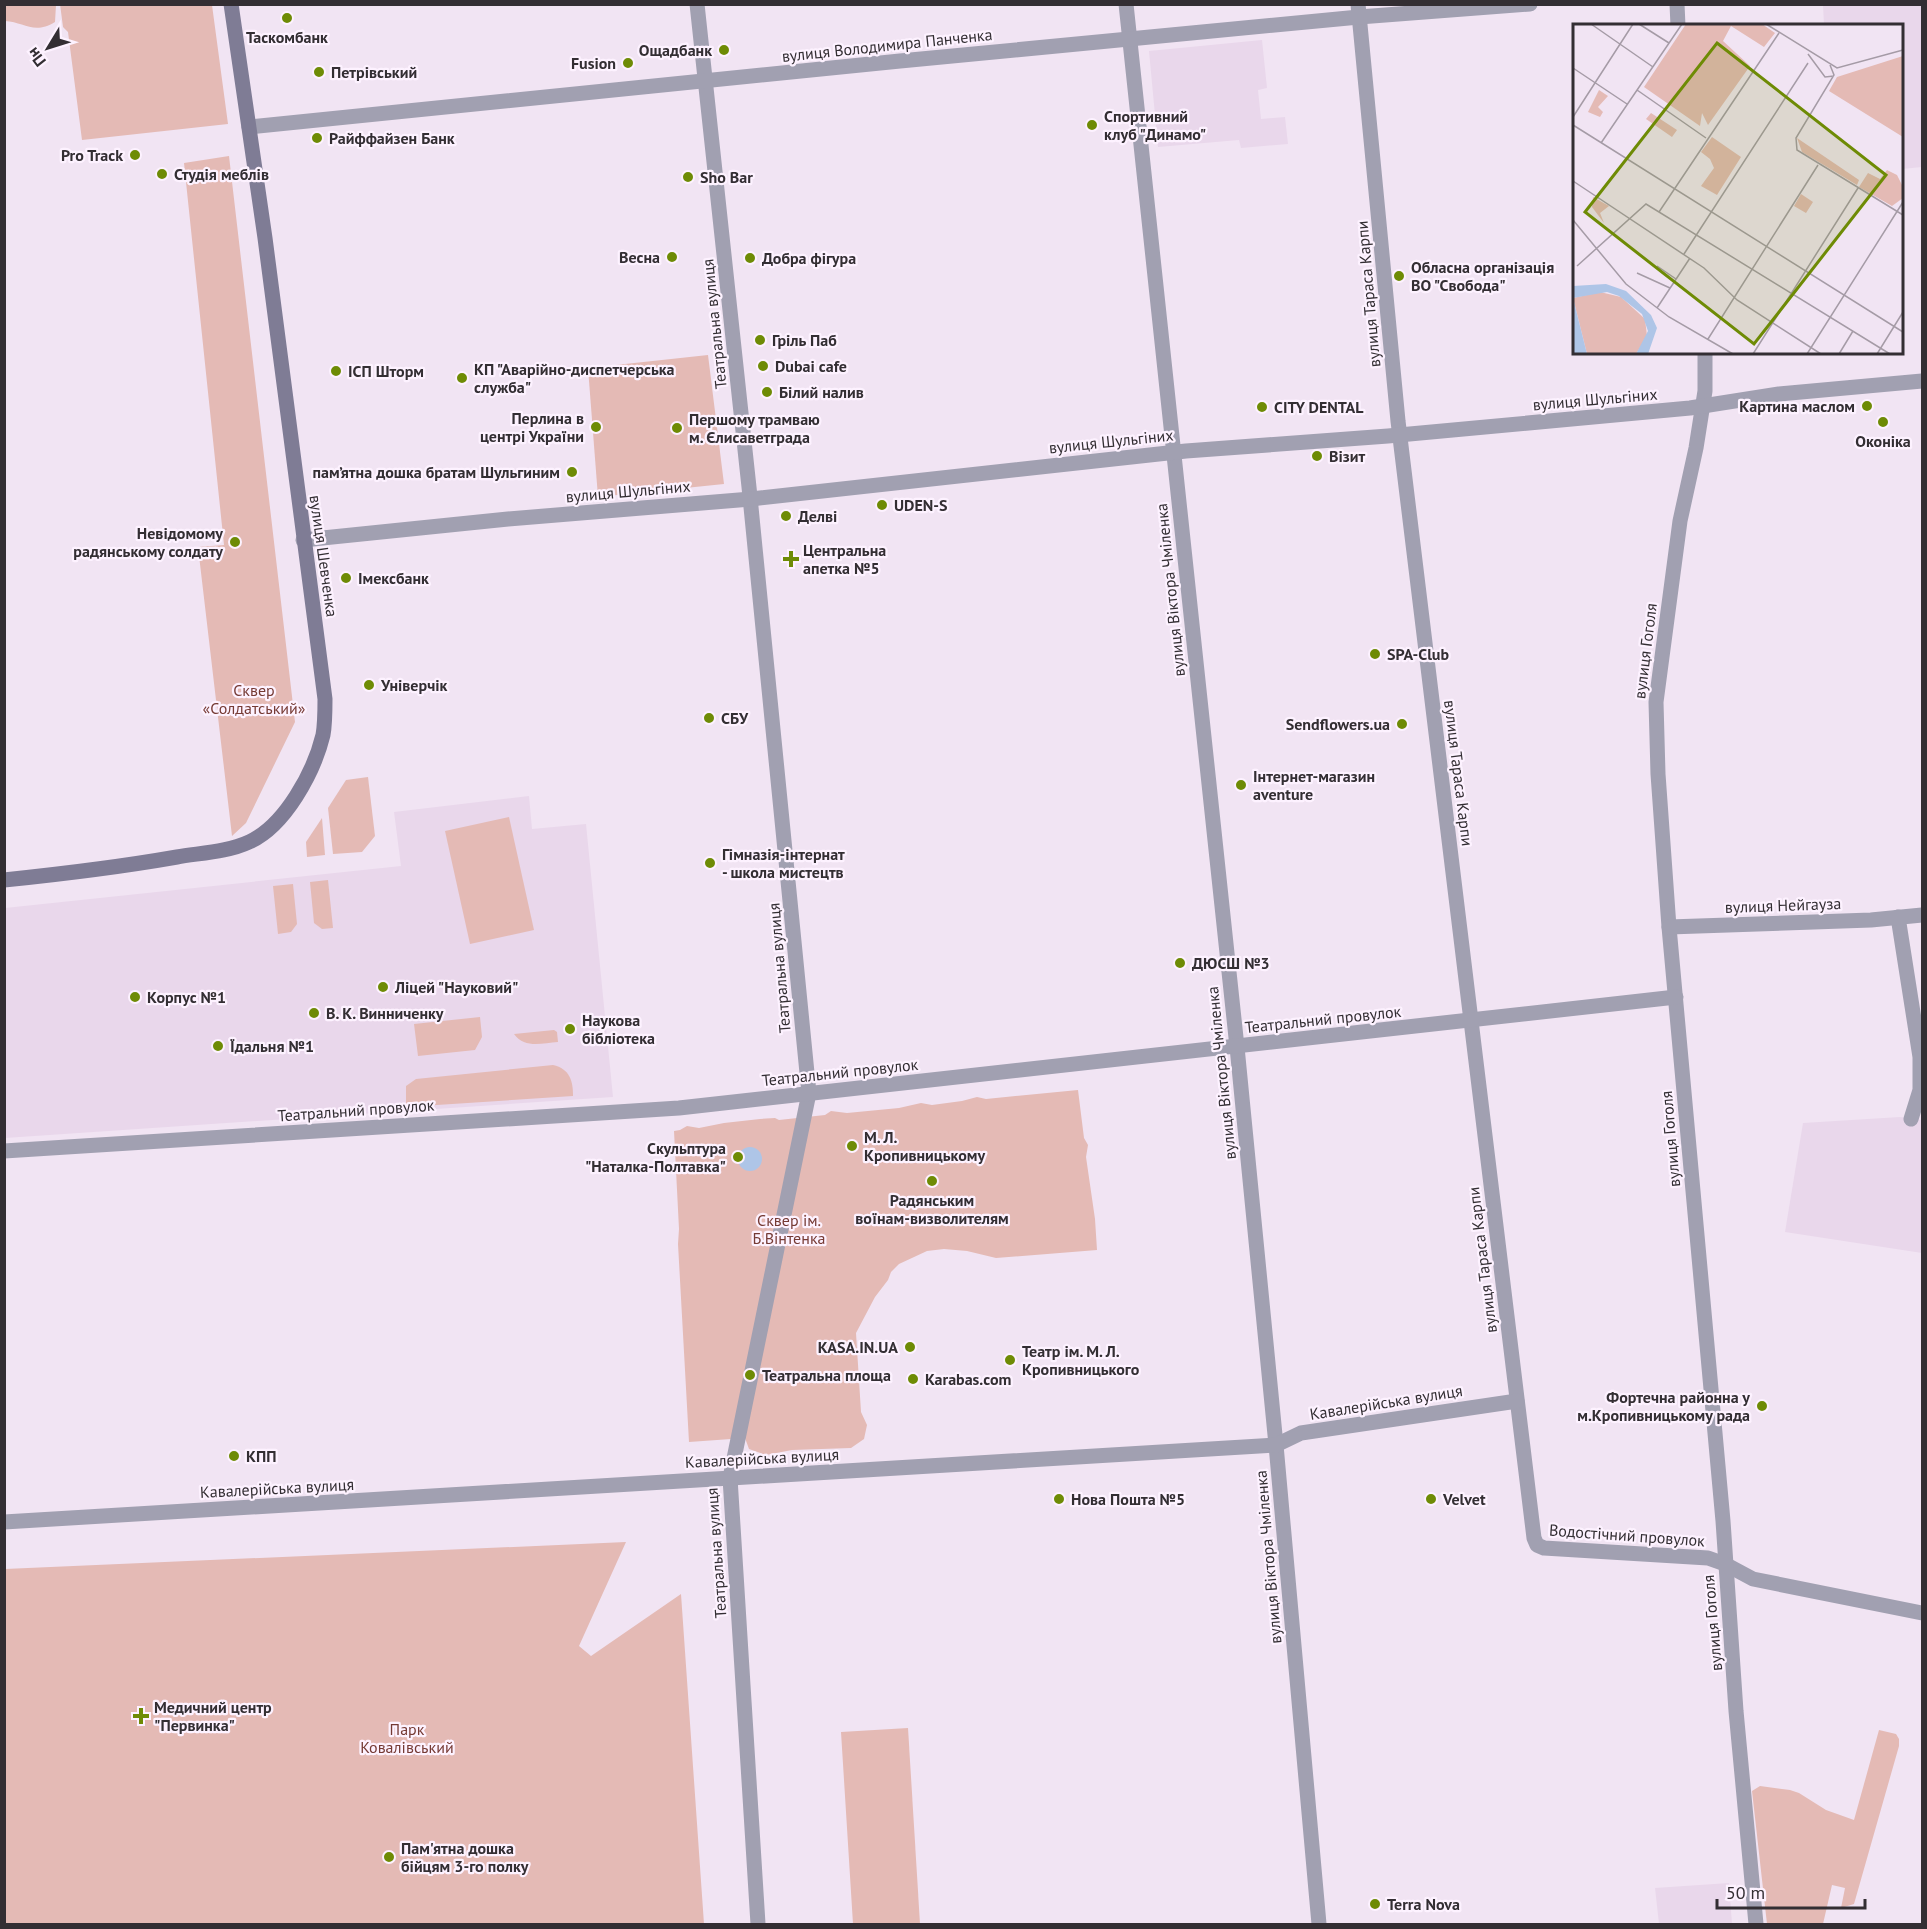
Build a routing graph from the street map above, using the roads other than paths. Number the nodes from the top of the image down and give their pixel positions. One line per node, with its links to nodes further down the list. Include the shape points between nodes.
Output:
1 (231, 4): 10 (main road, вулиця Шевченка)
2 (697, 4): 9 (street, Театральна вулиця)
3 (1126, 4): 8 (street, вулиця Віктора Чміленка)
4 (1530, 4): 6 (street, вулиця Володимира Панченка)
5 (1677, 4): 7 (street)
6 (1359, 11): 8 (street, вулиця Володимира Панченка); 14 (street, вулиця Тараса Карпи)
7 (1678, 24)
8 (1130, 39): 9 (street, вулиця Володимира Панченка); 15 (street, вулиця Віктора Чміленка)
9 (706, 81): 10 (street, вулиця Володимира Панченка); 16 (street, Театральна вулиця)
10 (249, 127): 17 (main road, вулиця Шевченка)
11 (1706, 354): 13 (street, вулиця Гоголя)
12 (1923, 381): 13 (street, вулиця Шульгіних, via 1779,394)
13 (1702, 406): 14 (street, вулиця Шульгіних); 21 (street, вулиця Гоголя, via 1680,521 1656,702)
14 (1400, 440): 15 (street, вулиця Шульгіних); 23 (street, вулиця Тараса Карпи)
15 (1174, 452): 16 (street, вулиця Шульгіних); 24 (street, вулиця Віктора Чміленка)
16 (750, 499): 17 (street, вулиця Шульгіних); 25 (street, Театральна вулиця)
17 (303, 540): 18 (main road, вулиця Шевченка, via 325,718 318,752 290,806 250,842 232,848)
18 (4, 880)
19 (1923, 915): 20 (street, вулиця Нейгауза)
20 (1898, 917): 21 (street, вулиця Нейгауза); 26 (street, via 1920,1057 1920,1090)
21 (1669, 927): 22 (street, вулиця Гоголя)
22 (1676, 997): 23 (street, Театральний провулок); 33 (street, вулиця Гоголя)
23 (1472, 1020): 24 (street, Театральний провулок); 28 (street, вулиця Тараса Карпи)
24 (1237, 1047): 25 (street, Театральний провулок); 29 (street, вулиця Віктора Чміленка)
25 (809, 1094): 27 (street, Театральний провулок, via 679,1108); 30 (street, Театральна вулиця)
26 (1911, 1119)
27 (4, 1151)
28 (1517, 1401): 29 (street, Кавалерійська вулиця, via 1301,1433); 32 (street, вулиця Тараса Карпи)
29 (1276, 1445): 30 (street, Кавалерійська вулиця); 36 (street, вулиця Віктора Чміленка)
30 (729, 1478): 31 (street, Кавалерійська вулиця); 35 (street, Театральна вулиця)
31 (4, 1522)
32 (1537, 1545): 33 (street, Водостічний провулок, via 1708,1558)
33 (1725, 1564): 34 (street, Водостічний провулок, via 1753,1579); 37 (street, вулиця Гоголя)
34 (1923, 1613)
35 (758, 1924)
36 (1319, 1924)
37 (1756, 1924)

